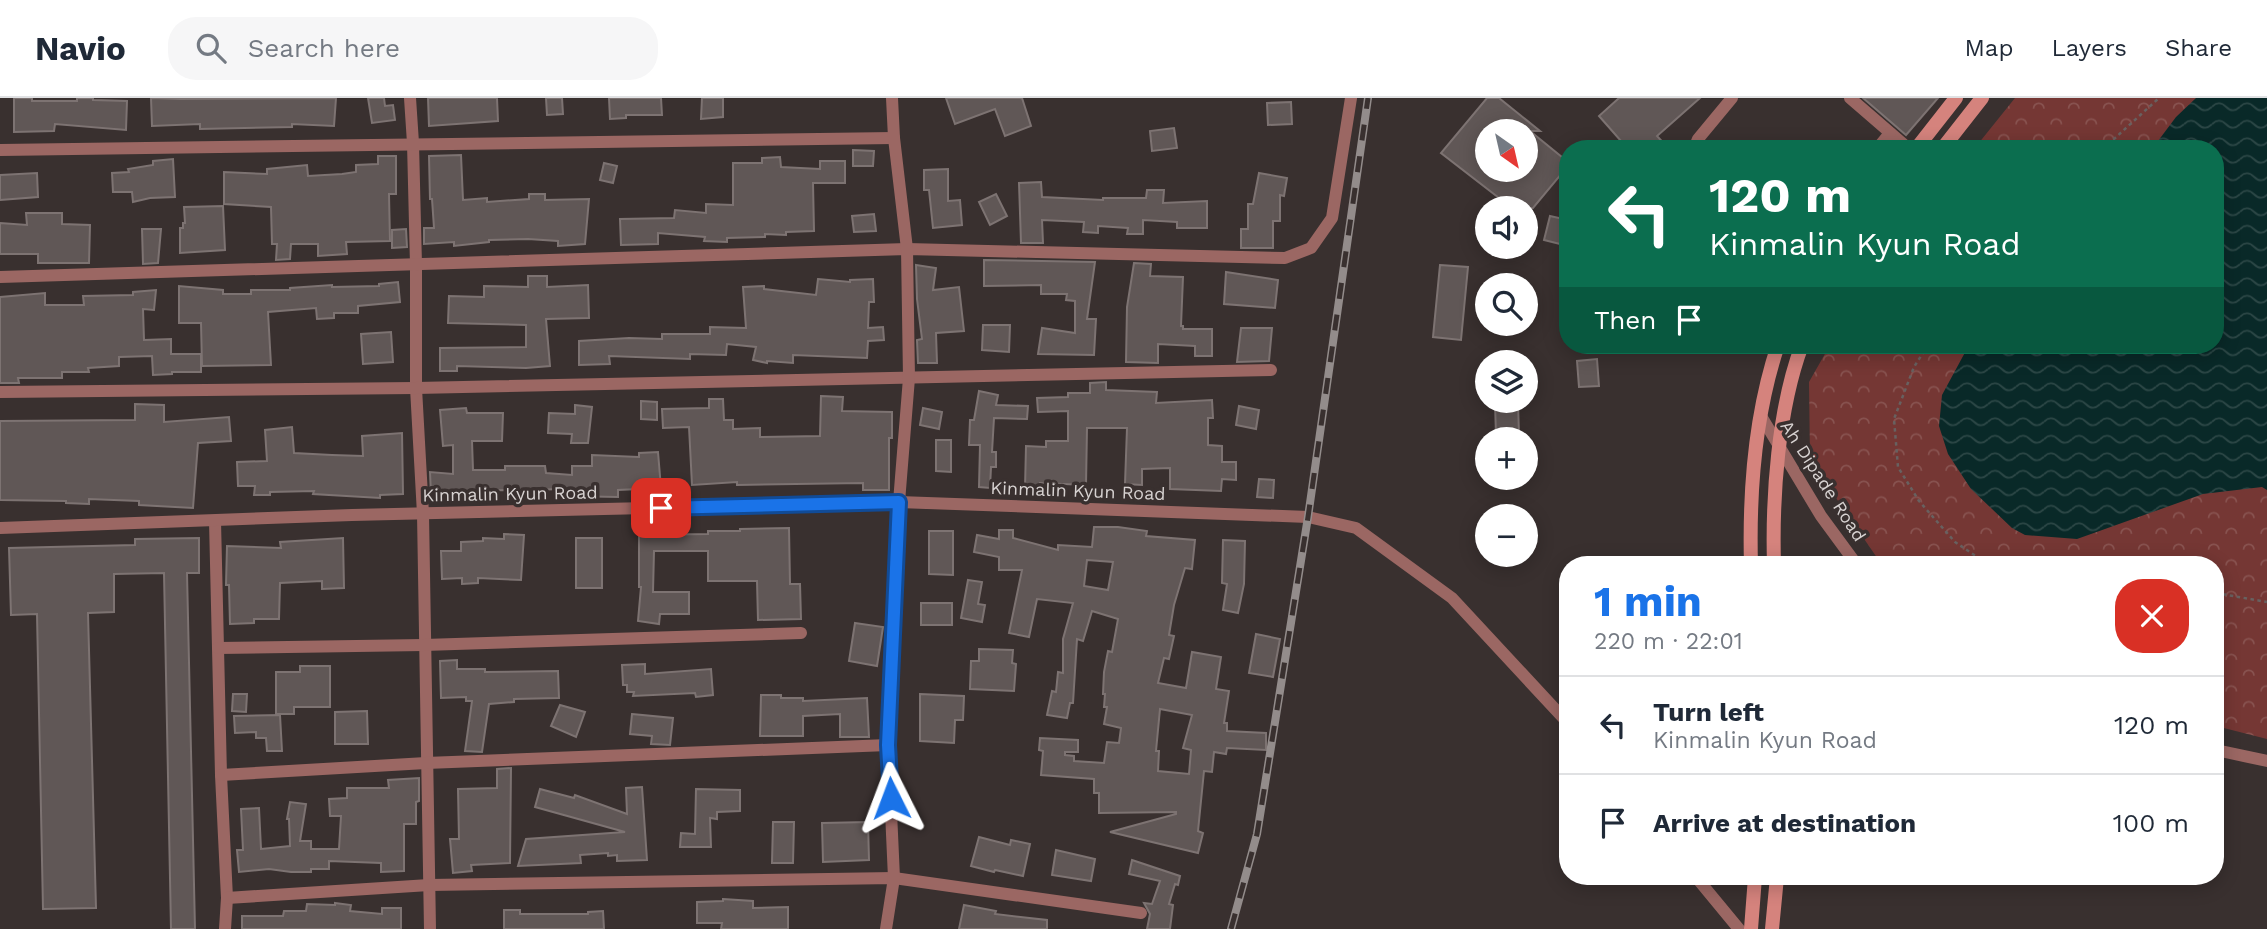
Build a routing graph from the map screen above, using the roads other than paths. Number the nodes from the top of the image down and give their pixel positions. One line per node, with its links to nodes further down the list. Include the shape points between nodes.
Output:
1 (410, 98): 15 (street)
2 (892, 98): 9 (street)
3 (1351, 98): 17 (street, via 1332,218 1311,247 1285,258)
4 (1732, 98): 10 (street)
5 (1850, 98): 8 (street)
6 (1956, 98): 13 (main road)
7 (1982, 98): 14 (main road)
8 (1890, 133): 11 (street); 12 (street)
9 (894, 138): 15 (street); 17 (street)
10 (1698, 140)
11 (1884, 140)
12 (1898, 140)
13 (1923, 140)
14 (1949, 140)
15 (413, 143): 16 (street); 18 (street)
16 (0, 150)
17 (907, 249): 18 (street); 23 (street)
18 (416, 265): 19 (street); 24 (street)
19 (0, 277)
20 (1776, 354): 26 (main road)
21 (1800, 354): 27 (main road)
22 (1271, 370): 23 (street)
23 (909, 378): 24 (street); 28 (street)
24 (416, 388): 25 (street); 29 (street)
25 (0, 392)
26 (1761, 416): 27 (street, Ah Dipade Road); 32 (main road, via 1752,482)
27 (1779, 446): 33 (main road); 34 (street, Ah Dipade Road)
28 (899, 502): 29 (street, Kinmalin Kyun Road); 38 (street, Kinmalin Kyun Road, via 1308,517 1356,528 1452,597); 39 (street)
29 (423, 514): 30 (street, Kinmalin Kyun Road); 36 (street)
30 (215, 521): 31 (street, Kinmalin Kyun Road); 37 (street)
31 (0, 528)
32 (1751, 556)
33 (1774, 556)
34 (1850, 556)
35 (801, 633): 36 (street)
36 (424, 645): 37 (street); 42 (street)
37 (218, 648): 43 (street)
38 (1559, 713)
39 (888, 745): 42 (street); 44 (street)
40 (2224, 752): 41 (street)
41 (2267, 761)
42 (426, 763): 43 (street); 45 (street)
43 (221, 775): 49 (street)
44 (894, 878): 45 (street); 50 (street); 53 (street)
45 (429, 885): 49 (street); 52 (street)
46 (1702, 885): 54 (street)
47 (1754, 885): 55 (main road)
48 (1776, 885): 56 (main road)
49 (227, 898): 51 (street)
50 (1141, 913)
51 (225, 929)
52 (430, 929)
53 (886, 929)
54 (1738, 929)
55 (1751, 929)
56 (1772, 929)

